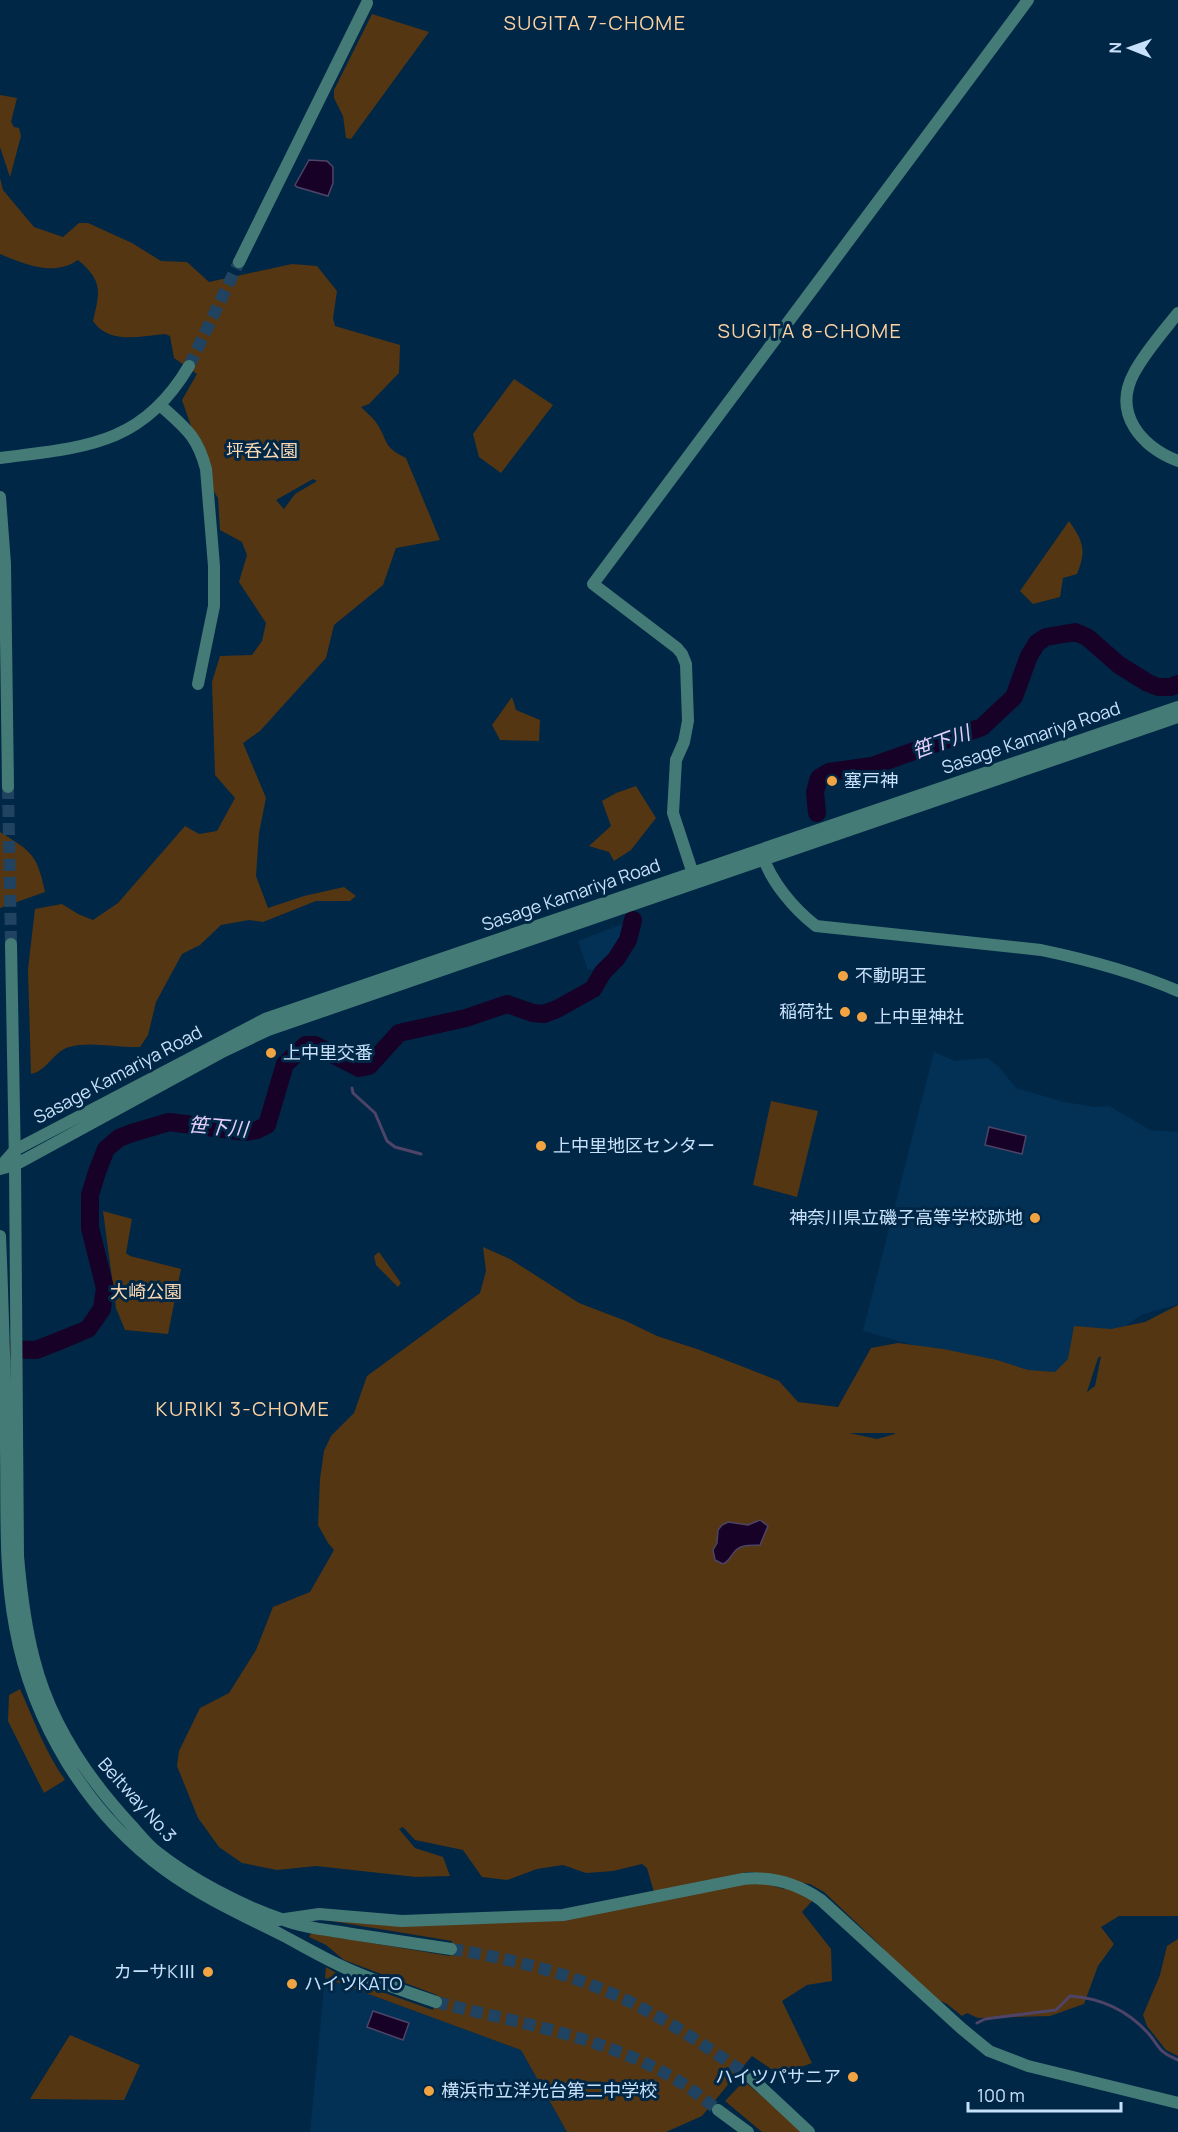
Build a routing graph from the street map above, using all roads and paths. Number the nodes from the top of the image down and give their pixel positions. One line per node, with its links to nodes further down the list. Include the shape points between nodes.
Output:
1 (1028, 0): 15 (street, via 593,584 677,648 685,659 688,721 676,760 672,802)
2 (367, 3): 3 (street)
3 (239, 262)
4 (1178, 313): 8 (street, via 1132,375 1127,403 1143,440)
5 (189, 366): 6 (street, via 176,389)
6 (160, 405): 7 (street, via 132,428 101,442); 10 (street, via 193,435 206,469 214,606)
7 (0, 458)
8 (1178, 461)
9 (0, 497): 13 (street, via 5,564)
10 (198, 684)
11 (1178, 706): 14 (street, Sasage Kamariya Road)
12 (1178, 717): 14 (street, Sasage Kamariya Road)
13 (8, 787)
14 (762, 855): 15 (street, Sasage Kamariya Road); 17 (street, via 799,913 816,926 1041,950 1137,974)
15 (695, 878): 18 (street, Sasage Kamariya Road, via 265,1019); 19 (street, Sasage Kamariya Road, via 268,1030)
16 (11, 944): 18 (street, Beltway No.3)
17 (1178, 992)
18 (15, 1150): 19 (street, Beltway No.3); 20 (street, Sasage Kamariya Road)
19 (15, 1165): 20 (street, Sasage Kamariya Road); 22 (street, Beltway No.3)
20 (0, 1168)
21 (0, 1236): 22 (street, Beltway No.3)
22 (10, 1333): 23 (street, Beltway No.3)
23 (10, 1363): 24 (street, Beltway No.3, via 21,1593 34,1660 52,1709 82,1766 156,1852 196,1878); 26 (street, Beltway No.3, via 10,1589 21,1658 41,1714 76,1777 119,1830 166,1871)
24 (282, 1920): 25 (street); 26 (street)
25 (308, 1921): 27 (street, via 302,1936); 28 (street); 31 (street, via 319,1914 402,1921 562,1916 743,1879 774,1880 821,1899 989,2051 1028,2066)
26 (258, 1923): 27 (street, Beltway No.3)
27 (310, 1949): 29 (street, Beltway No.3, via 339,1965)
28 (451, 1949)
29 (436, 2002)
30 (748, 2075): 34 (street)
31 (1178, 2103)
32 (718, 2110): 33 (street)
33 (747, 2132)
34 (809, 2132)

